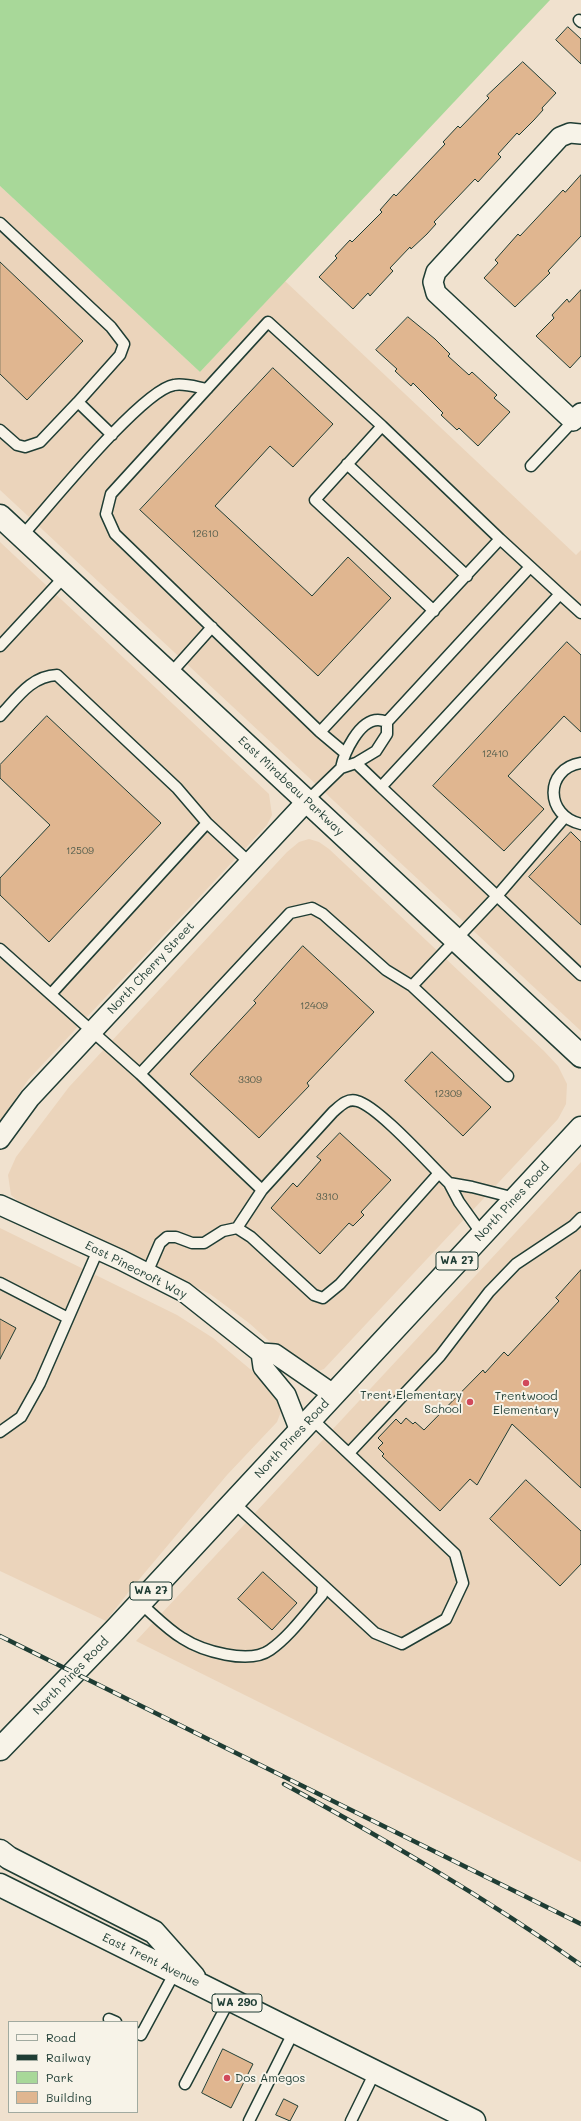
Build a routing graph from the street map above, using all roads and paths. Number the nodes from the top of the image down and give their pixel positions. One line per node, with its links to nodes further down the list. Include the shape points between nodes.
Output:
1 (581, 134): 5 (street, via 570,133 560,137 436,272 433,282 436,293)
2 (0, 223): 4 (lane, via 111,327 124,344 120,355)
3 (207, 389): 6 (lane, via 268,322); 8 (lane, via 173,384 148,399); 20 (lane, via 111,494 106,514 115,534)
4 (78, 402): 7 (lane, via 40,442 25,447 17,445); 8 (lane)
5 (577, 417): 10 (lane)
6 (382, 426): 9 (lane); 13 (lane)
7 (0, 430)
8 (112, 435): 12 (lane)
9 (347, 464): 16 (lane); 18 (lane, via 315,500)
10 (531, 466)
11 (0, 516): 12 (main road, East Mirabeau Parkway)
12 (22, 536): 15 (main road, East Mirabeau Parkway)
13 (500, 539): 14 (lane); 16 (lane)
14 (530, 567): 17 (lane); 24 (lane)
15 (65, 576): 21 (lane); 22 (main road, East Mirabeau Parkway)
16 (467, 576): 18 (lane)
17 (560, 594): 19 (lane); 30 (lane)
18 (434, 611): 25 (lane)
19 (581, 613)
20 (212, 627): 22 (lane); 25 (lane)
21 (0, 646)
22 (170, 674): 31 (main road, East Mirabeau Parkway)
23 (0, 716): 33 (lane, via 33,682 45,675 57,675 178,788)
24 (387, 722): 26 (lane, via 371,722 356,736); 27 (lane, via 387,734 376,751)
25 (320, 732): 26 (lane)
26 (345, 752): 29 (lane)
27 (356, 763): 29 (lane); 30 (lane)
28 (581, 763): 32 (lane, via 570,766 556,780 554,800)
29 (341, 768): 31 (lane)
30 (381, 787): 36 (lane)
31 (307, 801): 35 (street, North Cherry Street); 37 (main road, East Mirabeau Parkway)
32 (565, 817): 34 (lane); 36 (lane)
33 (207, 822): 35 (lane); 41 (lane)
34 (581, 824)
35 (250, 863): 42 (street, North Cherry Street)
36 (497, 896): 37 (lane); 39 (lane)
37 (457, 940): 40 (lane); 43 (main road, East Mirabeau Parkway)
38 (0, 949): 41 (lane)
39 (581, 975)
40 (412, 986): 44 (lane, via 386,970 323,914 312,908 290,913); 45 (lane)
41 (51, 994): 42 (lane)
42 (93, 1031): 44 (lane); 47 (street, North Cherry Street, via 30,1098)
43 (581, 1056)
44 (140, 1074): 50 (lane)
45 (508, 1076)
46 (581, 1128): 51 (main road, North Pines Road / WA 27)
47 (0, 1139)
48 (440, 1173): 49 (lane); 50 (lane, via 373,1108 357,1100 345,1102 333,1112); 54 (lane, via 340,1284 323,1298 314,1295 251,1237)
49 (450, 1183): 51 (lane); 55 (lane, via 459,1202)
50 (262, 1190): 54 (lane)
51 (515, 1198): 55 (main road, North Pines Road / WA 27)
52 (0, 1205): 56 (street, East Pinecroft Way)
53 (581, 1218): 64 (lane, via 516,1264 489,1292 440,1356)
54 (237, 1228): 57 (lane, via 223,1231 204,1244 176,1237 166,1238 160,1243)
55 (482, 1234): 61 (main road, North Pines Road / WA 27)
56 (98, 1250): 57 (street, East Pinecroft Way); 59 (lane)
57 (147, 1273): 60 (street, East Pinecroft Way, via 184,1292)
58 (0, 1282): 59 (lane)
59 (68, 1318): 63 (lane, via 40,1383 21,1417)
60 (262, 1353): 61 (street, East Pinecroft Way, via 275,1354); 62 (street, via 263,1367)
61 (333, 1394): 62 (main road, North Pines Road / WA 27)
62 (306, 1425): 64 (lane); 65 (main road, North Pines Road / WA 27)
63 (0, 1432)
64 (349, 1453): 66 (lane, via 455,1554 463,1583 446,1618 402,1644 375,1633)
65 (234, 1502): 66 (lane); 67 (main road, North Pines Road / WA 27)
66 (323, 1585): 67 (lane, via 322,1595 279,1643 262,1655 250,1657 208,1650 193,1644)
67 (140, 1603): 68 (main road, North Pines Road / WA 27)
68 (0, 1749)
69 (0, 1851): 72 (main road, via 9,1858 154,1932)
70 (0, 1885): 71 (main road, East Trent Avenue / WA 290)
71 (175, 1972): 72 (main road, East Trent Avenue / WA 290); 75 (lane, via 141,2035)
72 (202, 1985): 73 (main road, East Trent Avenue / WA 290)
73 (230, 1999): 74 (main road, East Trent Avenue / WA 290); 77 (lane)
74 (294, 2031): 76 (main road, East Trent Avenue / WA 290); 78 (lane)
75 (138, 2033)
76 (375, 2072): 79 (lane); 80 (main road, East Trent Avenue / WA 290)
77 (185, 2084)
78 (249, 2121)
79 (351, 2121)
80 (474, 2121)

